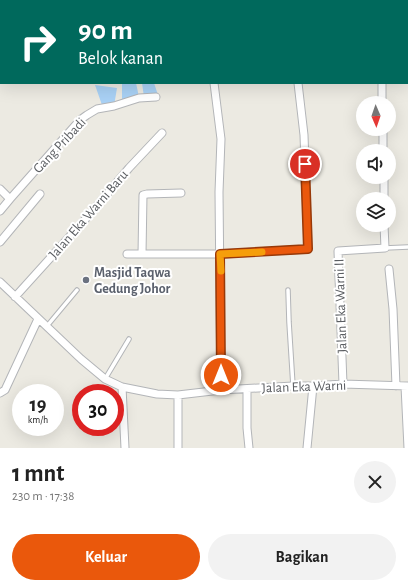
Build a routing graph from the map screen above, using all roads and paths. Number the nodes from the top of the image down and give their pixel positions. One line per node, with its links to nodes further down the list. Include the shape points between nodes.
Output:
1 (214, 84): 18 (street, via 221,139)
2 (298, 84): 18 (street, via 304,135 308,249)
3 (382, 84): 4 (street)
4 (382, 96)
5 (156, 97): 10 (street, Gang Pribadi, via 139,98 97,109 87,115)
6 (162, 132): 23 (street, Jalan Eka Warni Baru)
7 (0, 189): 10 (street)
8 (181, 193): 17 (street, via 143,195)
9 (40, 194): 13 (street)
10 (10, 198): 11 (street, Gang Pribadi)
11 (0, 211)
12 (384, 232): 15 (street)
13 (0, 242)
14 (408, 247): 15 (lane)
15 (385, 248): 29 (street, Jalan Eka Warni II, via 338,251)
16 (127, 254): 17 (street)
17 (142, 254): 18 (street)
18 (220, 254): 36 (street)
19 (389, 269): 32 (street)
20 (0, 282): 23 (street, Jalan Eka Warni)
21 (78, 290): 25 (lane)
22 (288, 290): 30 (lane)
23 (15, 297): 24 (street, Jalan Eka Warni)
24 (38, 319): 25 (street, Jalan Eka Warni); 37 (street, via 5,390)
25 (47, 326): 27 (street, Jalan Eka Warni)
26 (129, 338): 27 (lane)
27 (105, 379): 28 (street, Jalan Eka Warni)
28 (116, 384)
29 (343, 384): 31 (street, Jalan Eka Warni); 32 (street, Jalan Eka Warni)
30 (293, 386): 31 (street, Jalan Eka Warni); 35 (street, Jalan Eka Warni)
31 (314, 386): 43 (street)
32 (396, 386): 33 (street, Jalan Eka Warni)
33 (407, 386): 44 (street)
34 (124, 387): 38 (street, Jalan Eka Warni)
35 (247, 389): 36 (street, Jalan Eka Warni); 42 (street)
36 (222, 390): 38 (street, Jalan Eka Warni)
37 (0, 393)
38 (178, 395): 41 (street)
39 (124, 428): 40 (street)
40 (125, 448)
41 (178, 448)
42 (249, 448)
43 (307, 448)
44 (408, 448)

